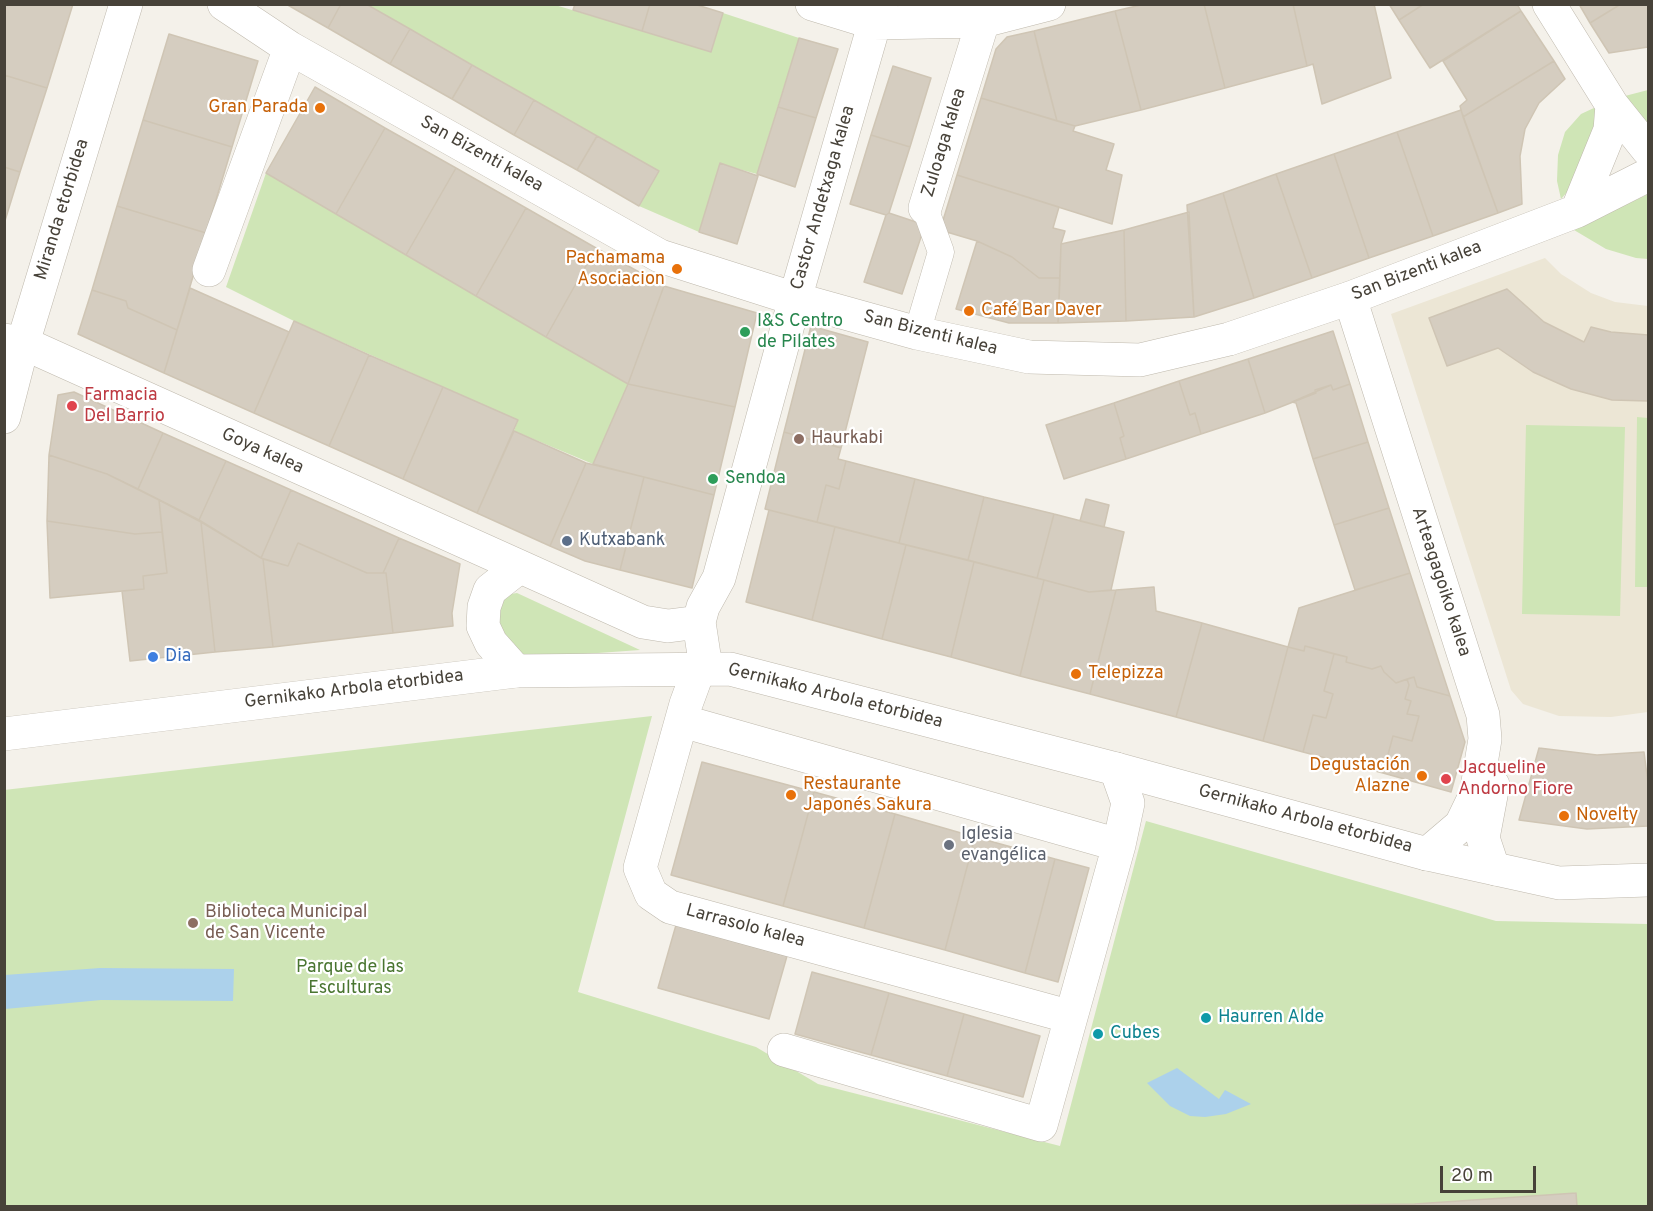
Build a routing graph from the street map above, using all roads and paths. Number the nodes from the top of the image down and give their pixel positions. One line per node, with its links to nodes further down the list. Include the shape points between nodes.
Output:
1 (126, 4): 18 (street, Miranda etorbidea)
2 (224, 4): 8 (street, San Bizenti kalea)
3 (812, 4): 6 (street)
4 (1049, 4): 7 (street)
5 (1549, 4): 9 (street)
6 (877, 14): 7 (street); 16 (street, Castor Andetxaga kalea)
7 (983, 21): 12 (street, Zuloaga kalea)
8 (290, 48): 14 (street); 16 (street, San Bizenti kalea, via 660,256)
9 (1612, 105): 10 (street); 13 (street, via 1610,130)
10 (1648, 150)
11 (1648, 176): 13 (street, San Bizenti kalea)
12 (925, 208): 17 (street, Zuloaga kalea, via 942,252)
13 (1577, 211): 15 (street, San Bizenti kalea)
14 (209, 270)
15 (1350, 298): 17 (street, San Bizenti kalea, via 1229,339 1140,360 1029,357); 29 (street, Arteagagoiko kalea, via 1484,715 1485,739 1476,794 1461,825)
16 (795, 299): 17 (street, San Bizenti kalea); 21 (street, Castor Andetxaga kalea, via 719,578)
17 (917, 333)
18 (14, 342): 19 (street, Miranda etorbidea); 20 (street, Goya kalea)
19 (4, 417)
20 (518, 568): 21 (street, Goya kalea, via 643,622 668,626); 23 (street, via 490,590 483,627 491,643)
21 (699, 622): 22 (street, via 704,655)
22 (699, 668): 23 (street, Gernikako Arbola etorbidea); 24 (street, Larrasolo kalea); 27 (street, Gernikako Arbola etorbidea, via 730,669)
23 (516, 671): 26 (street, Gernikako Arbola etorbidea)
24 (682, 721): 28 (street); 32 (street, Larrasolo kalea, via 640,868 651,894 670,906)
25 (1507, 725): 30 (street, via 1483,838)
26 (4, 734)
27 (1116, 769): 28 (street, via 1128,803); 29 (street, Gernikako Arbola etorbidea)
28 (1119, 845): 32 (street)
29 (1427, 854): 30 (street, Gernikako Arbola etorbidea)
30 (1496, 869): 31 (street, Gernikako Arbola etorbidea, via 1559,883)
31 (1648, 880)
32 (1071, 1017): 33 (street, via 1041,1125)
33 (784, 1050)

